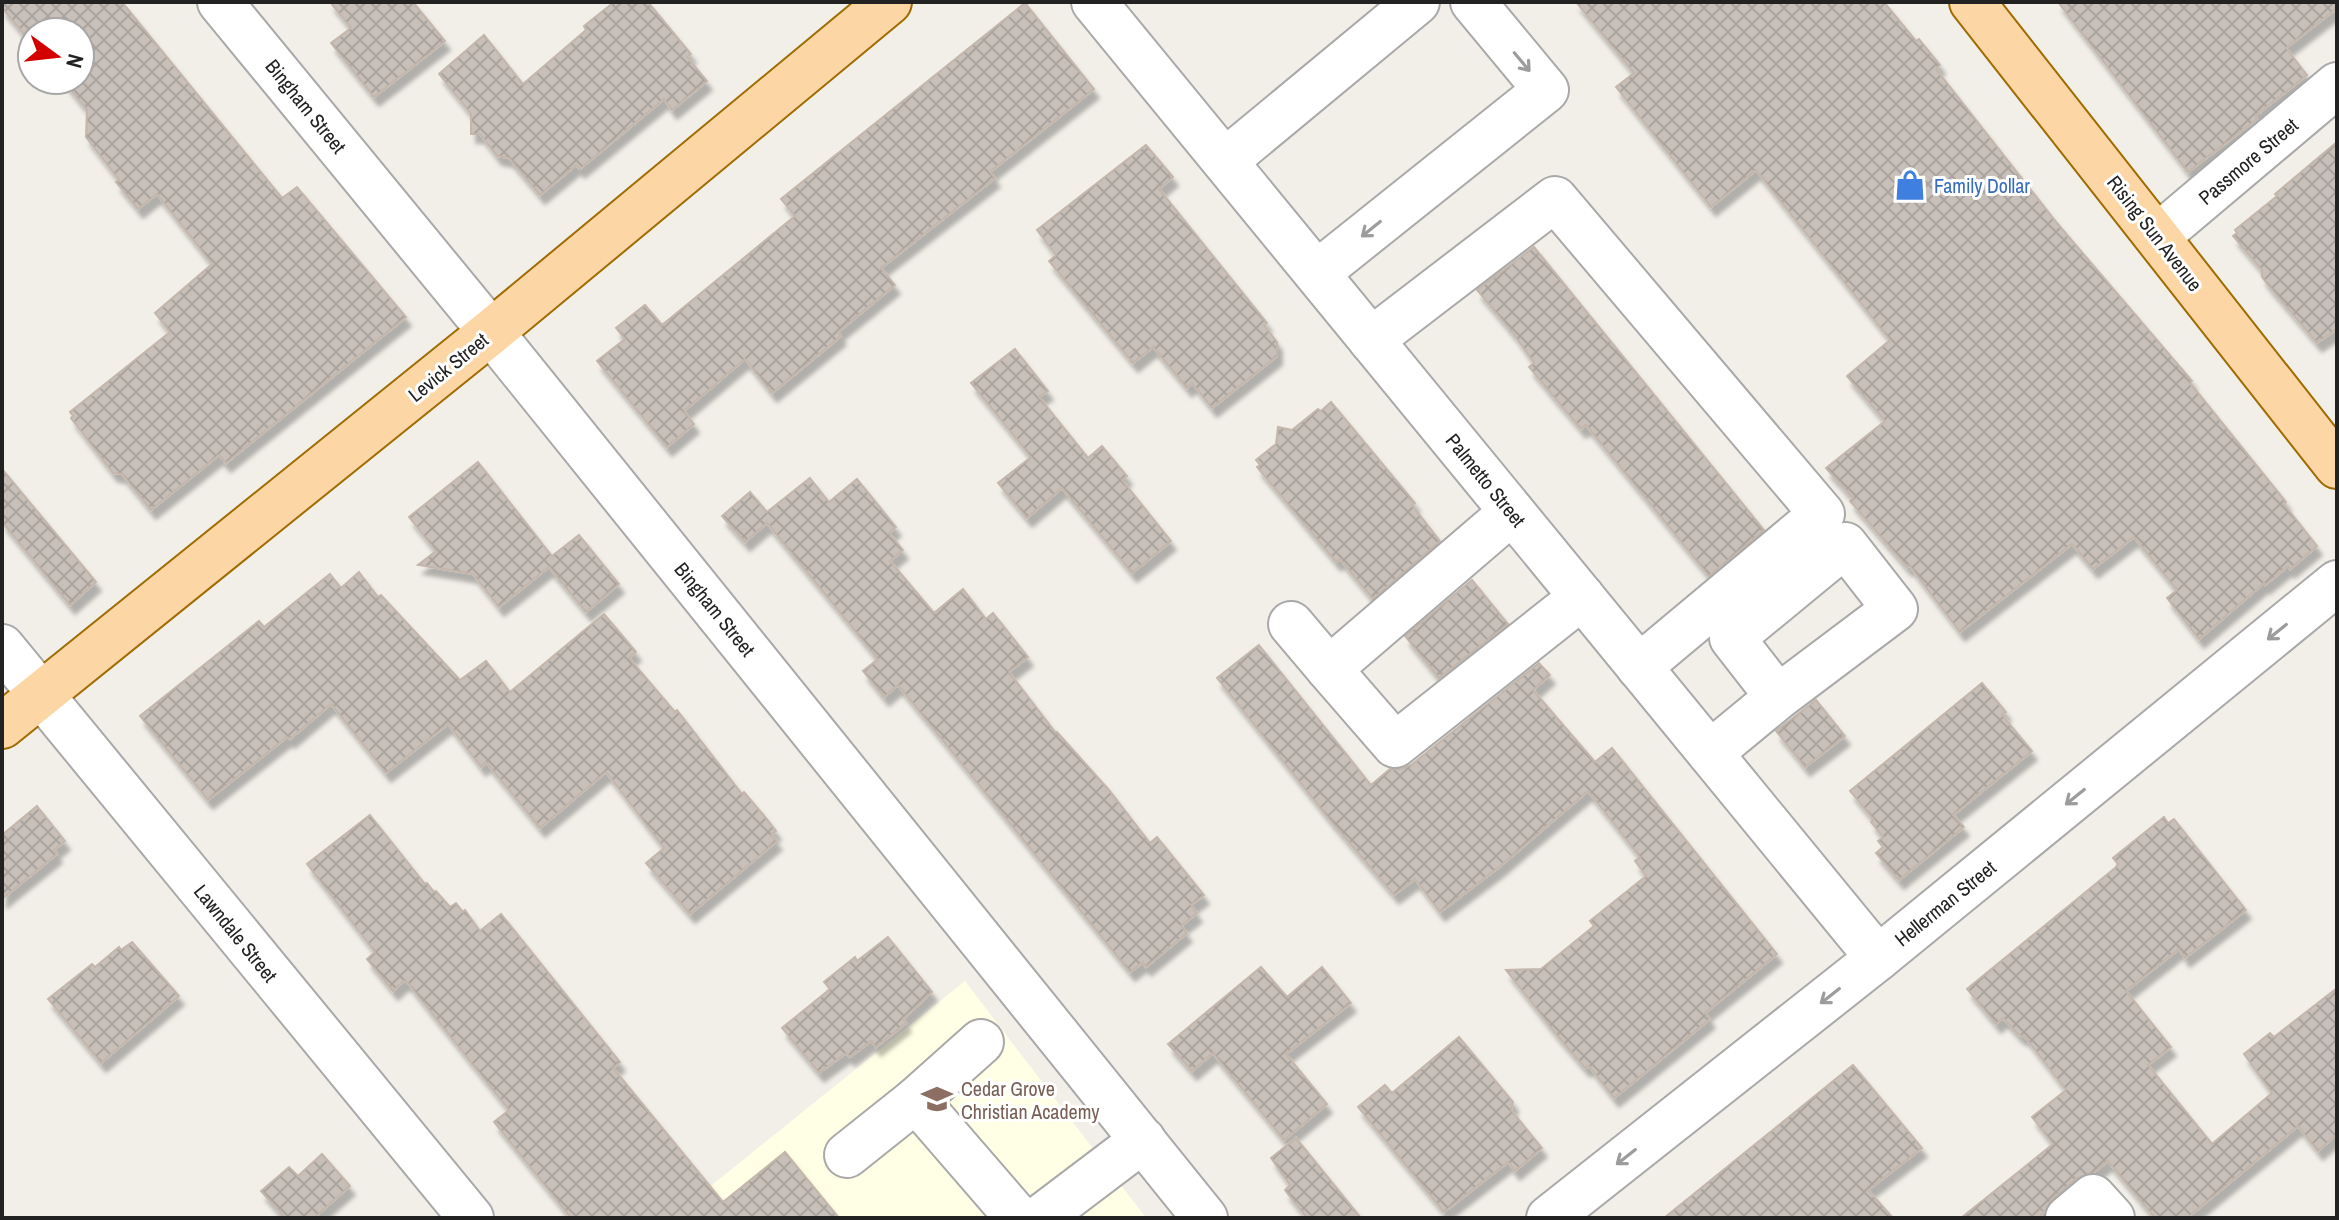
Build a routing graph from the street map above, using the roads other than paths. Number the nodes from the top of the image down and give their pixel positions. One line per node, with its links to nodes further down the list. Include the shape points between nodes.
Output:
1 (220, 2): 11 (street, Bingham Street)
2 (889, 2): 11 (main road, Levick Street)
3 (1094, 2): 8 (street, Palmetto Street)
4 (1417, 2): 8 (street)
5 (1473, 2): 10 (street, one-way to 10, via 1546,90)
6 (1972, 2): 9 (main road, Rising Sun Avenue)
7 (2337, 85): 9 (street, Passmore Street)
8 (1225, 161): 10 (street, Palmetto Street)
9 (2158, 236): 13 (main road, Rising Sun Avenue)
10 (1317, 273): 12 (street, Palmetto Street)
11 (491, 332): 21 (main road, Levick Street); 28 (street, Bingham Street)
12 (1371, 340): 14 (street, Palmetto Street); 19 (street, via 1555,199 1822,514)
13 (2337, 466)
14 (1512, 512): 16 (street, Palmetto Street); 20 (street)
15 (2337, 583): 25 (street, Hellerman Street, one-way to 25)
16 (1582, 597): 19 (street, Palmetto Street); 20 (street, via 1395,745)
17 (1291, 624): 20 (street)
18 (2, 647): 21 (street, Lawndale Street)
19 (1639, 667): 24 (street, Palmetto Street)
20 (1329, 669)
21 (39, 695): 23 (main road, Levick Street); 30 (street, Lawndale Street)
22 (1778, 697): 24 (street)
23 (2, 726)
24 (1710, 753): 25 (street, Palmetto Street)
25 (1878, 958): 34 (street, Hellerman Street, one-way to 34)
26 (981, 1042): 27 (street)
27 (916, 1100): 29 (street); 31 (street)
28 (1143, 1140): 32 (street); 33 (street, Bingham Street)
29 (847, 1155)
30 (471, 1218)
31 (1018, 1218)
32 (1040, 1218)
33 (1205, 1218)
34 (1549, 1218)
35 (2068, 1218): 36 (street, via 2093,1197)
36 (2112, 1218)

